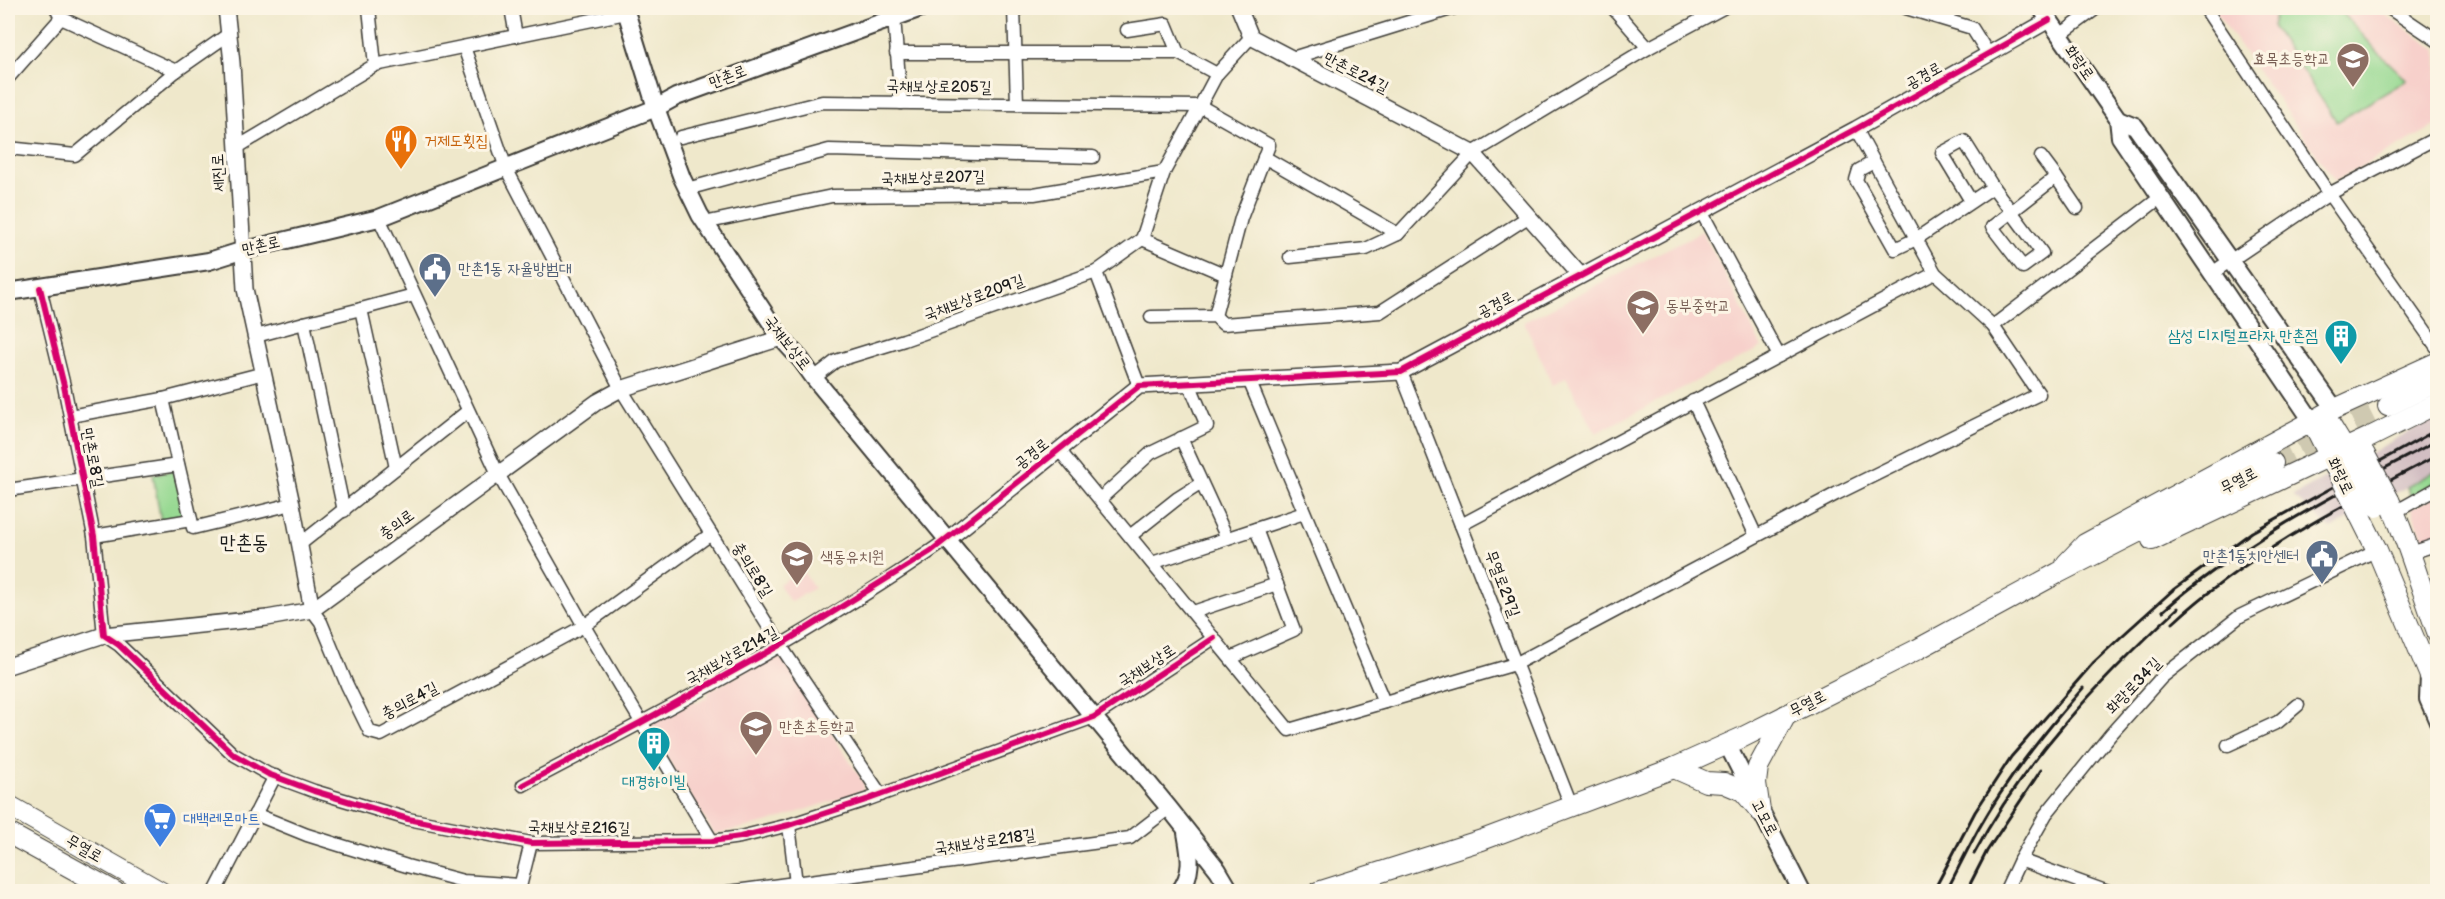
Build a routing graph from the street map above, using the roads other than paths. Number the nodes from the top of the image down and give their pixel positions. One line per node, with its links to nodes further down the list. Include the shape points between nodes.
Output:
1 (226, 8): 19 (street, 세진로)
2 (369, 8): 31 (street)
3 (511, 8): 21 (street)
4 (921, 8): 17 (main road, 만촌로)
5 (1014, 8): 28 (street)
6 (1239, 8): 22 (street)
7 (1454, 8): 30 (street)
8 (1613, 8): 25 (street)
9 (1723, 8): 25 (street)
10 (1906, 8): 29 (street, via 1972,28)
11 (2097, 8): 20 (street)
12 (2205, 8): 55 (street)
13 (2389, 8): 23 (street)
14 (625, 10): 21 (street); 38 (main road, 국채보상로)
15 (59, 13): 32 (street); 34 (street)
16 (2045, 14): 20 (main road, 화랑로); 29 (street, 공경로)
17 (894, 17): 26 (street); 38 (main road, 만촌로, via 676,97)
18 (1127, 30): 27 (street, via 1166,24)
19 (229, 34): 32 (street); 44 (street, 세진로)
20 (2060, 35): 39 (main road, 화랑로)
21 (516, 36): 24 (street)
22 (1251, 37): 30 (street, 만촌로24길); 33 (street)
23 (2438, 41)
24 (464, 47): 31 (street); 50 (street)
25 (1648, 48): 45 (street)
26 (896, 52): 28 (street); 35 (street)
27 (1178, 53): 28 (street); 33 (street)
28 (1017, 54): 36 (street)
29 (1989, 55): 40 (street, 공경로)
30 (1289, 59): 45 (street, 만촌로24길)
31 (375, 65): 44 (street)
32 (176, 70): 43 (street, via 75,155)
33 (1217, 74): 37 (street)
34 (8, 78)
35 (901, 103): 36 (street, 국채보상로205길); 41 (street, 국채보상로205길, via 822,102)
36 (1017, 104): 37 (street, 국채보상로205길)
37 (1200, 106): 47 (street, via 1269,146); 51 (street)
38 (656, 108): 50 (main road, 만촌로); 54 (main road, 국채보상로)
39 (2118, 118): 56 (main road, 화랑로, via 2120,137); 68 (main road, 화랑로, via 2135,126)
40 (1856, 129): 49 (street); 59 (street, 공경로)
41 (681, 137)
42 (2438, 137): 55 (street)
43 (8, 148)
44 (236, 148): 66 (street, 세진로)
45 (1473, 153): 60 (street, 만촌로24길); 63 (street)
46 (1093, 157): 54 (street, 국채보상로207길, via 829,150)
47 (1264, 157): 63 (street); 72 (street, via 1241,218)
48 (2041, 157): 52 (street)
49 (1874, 162): 65 (street); 65 (street, via 1859,170 1857,180 1894,249)
50 (506, 168): 61 (main road, 만촌로); 94 (street, 충의로8길)
51 (1164, 172): 62 (street, 국채보상로207길, via 1034,194 832,196); 64 (street)
52 (2056, 177): 53 (street, via 2012,213); 58 (street)
53 (1993, 187): 57 (street); 57 (street, via 1964,141 1942,153)
54 (687, 189): 62 (main road, 국채보상로)
55 (2329, 194): 68 (street); 84 (street)
56 (2161, 197): 71 (main road, 화랑로); 81 (street)
57 (1971, 201): 65 (street)
58 (2077, 208)
59 (1701, 211): 73 (street, 공경로); 85 (street)
60 (1528, 217): 73 (street, 만촌로24길); 78 (street, via 1380,312 1223,324)
61 (379, 218): 66 (main road, 만촌로); 76 (street)
62 (704, 223): 83 (main road, 국채보상로)
63 (1398, 234): 67 (street, via 1365,249)
64 (1142, 239): 69 (street, 국채보상로209길); 72 (street)
65 (1916, 239): 70 (street)
66 (241, 251): 74 (main road, 만촌로, via 209,261); 82 (street, 세진로)
67 (1290, 257)
68 (2229, 261): 71 (street); 100 (main road, 화랑로)
69 (1096, 272): 89 (street, 국채보상로209길, via 836,361); 93 (street)
70 (1935, 273): 81 (street); 85 (street)
71 (2212, 273): 100 (main road, 화랑로)
72 (1226, 275): 78 (street)
73 (1580, 275): 87 (street, 공경로)
74 (40, 288): 75 (main road, 만촌로); 101 (street, 만촌로8길)
75 (8, 292)
76 (414, 295): 77 (street); 99 (street)
77 (361, 309): 80 (street); 107 (street)
78 (1215, 316): 79 (street)
79 (1151, 317)
80 (304, 323): 82 (street); 116 (street)
81 (1993, 326): 124 (street, via 2039,394)
82 (256, 336): 88 (street, 세진로)
83 (781, 338): 89 (main road, 국채보상로); 94 (street, 충의로)
84 (2438, 349)
85 (1779, 356): 96 (street)
86 (2438, 362): 100 (main road)
87 (1401, 372): 90 (street, 공경로); 119 (street, 무열로29길)
88 (264, 373): 95 (street, 만촌로8길); 114 (street, 세진로)
89 (814, 378): 126 (main road, 국채보상로)
90 (1249, 380): 92 (street, 공경로); 117 (street)
91 (2438, 381): 98 (main road)
92 (1189, 383): 93 (street, 공경로); 102 (street, via 1207,426)
93 (1139, 386): 103 (street, 공경로)
94 (621, 389): 108 (street, 충의로); 121 (street, 충의로8길)
95 (163, 399): 101 (street, 만촌로8길); 106 (street)
96 (1693, 401): 119 (street); 124 (street)
97 (2438, 403): 104 (main road)
98 (2388, 406)
99 (468, 411): 107 (street); 108 (street)
100 (2324, 415): 104 (main road, 화랑로); 104 (main road, 화랑로); 132 (main road, via 2085,544)
101 (70, 416): 109 (street, 만촌로8길)
102 (1181, 438): 110 (street); 113 (street, via 1150,453)
103 (1059, 450): 113 (street); 126 (street, 공경로)
104 (2347, 455): 115 (main road, 화랑로, bridge); 130 (main road, 화랑로, bridge, via 2360,516); 132 (main road, via 2079,575)
105 (2273, 463): 132 (main road, 무열로)
106 (178, 465): 109 (street, 만촌로8길); 118 (street)
107 (396, 468): 116 (street)
108 (498, 474): 134 (street, 충의로); 136 (street)
109 (82, 478): 112 (street, 만촌로8길); 122 (street, 만촌로8길)
110 (1200, 484): 123 (street); 125 (street)
111 (2438, 488): 115 (street)
112 (8, 490)
113 (1100, 499): 123 (street)
114 (292, 504): 118 (street); 128 (street, 세진로)
115 (2387, 506): 129 (main road, 화랑로, via 2389,528)
116 (344, 511): 128 (street)
117 (1304, 513): 120 (street); 146 (street)
118 (192, 524): 122 (street)
119 (1461, 525): 142 (street, 무열로29길)
120 (1256, 529): 125 (street); 133 (street)
121 (711, 534): 136 (street, 충의로4길); 140 (street, 충의로8길)
122 (94, 536): 138 (street, 만촌로8길)
123 (1130, 536): 131 (street)
124 (1756, 536): 142 (street)
125 (1227, 538): 131 (street)
126 (948, 539): 140 (street, 국채보상로214길); 149 (main road, 국채보상로)
127 (2438, 544): 129 (street)
128 (299, 545): 134 (street, 세진로)
129 (2408, 546): 137 (main road)
130 (2377, 550): 144 (main road, 화랑로); 170 (street, 화랑로34길, via 2240,616 2162,677 2046,814)
131 (1152, 563): 135 (street)
132 (2058, 573): 148 (main road, 무열로)
133 (1277, 584): 135 (street); 141 (street, via 1294,630)
134 (312, 610): 136 (street, 충의로4길, via 370,732 381,735); 138 (street, 충의로)
135 (1193, 612): 139 (street)
136 (584, 626): 151 (street)
137 (2437, 631)
138 (104, 635): 143 (street, 충의로); 155 (street, 국채보상로216길, via 233,754)
139 (1214, 638): 141 (street); 149 (street, 국채보상로)
140 (780, 645): 151 (street, 국채보상로214길); 157 (street, 충의로8길)
141 (1230, 658): 146 (street, via 1289,730)
142 (1515, 664): 146 (street); 160 (street, 무열로29길)
143 (8, 666)
144 (2429, 675): 145 (main road, 화랑로); 150 (main road, via 2428,699)
145 (2438, 695)
146 (1384, 702)
147 (2298, 705): 153 (street, via 2278,722)
148 (1786, 715): 152 (main road, 무열로); 161 (main road, via 1758,767)
149 (1094, 717): 157 (street, 국채보상로216길); 159 (main road, 국채보상로)
150 (2438, 722)
151 (640, 723): 156 (street, 국채보상로214길); 166 (street)
152 (1727, 744): 154 (main road, 무열로); 161 (main road, 고모로)
153 (2228, 745)
154 (1674, 768): 160 (main road, 무열로); 161 (main road, via 1743,792)
155 (275, 776): 162 (street); 167 (street, 국채보상로216길, via 408,819)
156 (523, 785)
157 (881, 795): 163 (street, 국채보상로216길)
158 (8, 805): 168 (main road, 무열로)
159 (1168, 808): 164 (main road, 국채보상로); 172 (street, 국채보상로218길, via 1130,838)
160 (1572, 808): 180 (main road, 무열로)
161 (1760, 811): 169 (main road, 고모로)
162 (255, 814): 173 (street, via 406,866 463,881); 176 (street)
163 (789, 825): 166 (street, 국채보상로216길); 172 (street)
164 (1185, 829): 178 (main road, via 1190,866); 179 (main road, 국채보상로)
165 (8, 833): 171 (main road, 무열로)
166 (712, 841): 167 (street, 국채보상로216길)
167 (531, 843): 173 (street)
168 (94, 855): 171 (main road, via 104,866 102,870); 175 (main road, 무열로)
169 (1785, 858): 181 (main road); 182 (main road, 고모로); 183 (main road)
170 (2020, 860): 184 (street, 화랑로34길); 185 (street)
171 (59, 861): 174 (main road, 무열로)
172 (797, 887): 177 (street, 국채보상로218길)
173 (519, 888)
174 (115, 891)
175 (161, 891)
176 (215, 891)
177 (728, 891)
178 (1179, 891)
179 (1231, 891)
180 (1318, 891)
181 (1789, 891)
182 (1802, 891)
183 (1812, 891)
184 (2005, 891)
185 (2108, 891)

